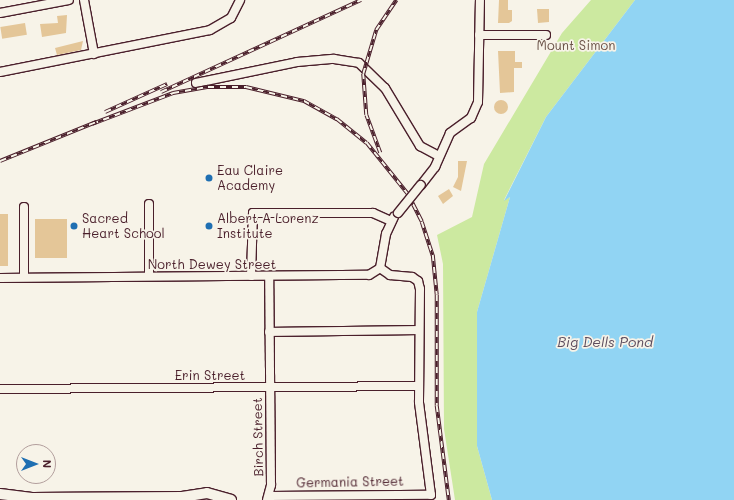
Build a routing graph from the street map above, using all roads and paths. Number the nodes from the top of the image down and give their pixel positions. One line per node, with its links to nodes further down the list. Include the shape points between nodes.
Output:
1 (68, 0): 5 (street)
2 (84, 0): 8 (street)
3 (240, 0): 8 (street, via 231,18 210,30)
4 (480, 0): 6 (street)
5 (0, 13)
6 (479, 35): 7 (street); 11 (street, via 478,102 471,118 450,133)
7 (546, 35)
8 (94, 54): 9 (street)
9 (0, 72)
10 (196, 83): 11 (street, via 297,62 334,60 359,63 385,88 420,146)
11 (439, 156): 14 (street, bridge, via 421,185)
12 (149, 204): 16 (street)
13 (24, 207): 19 (street)
14 (391, 221): 15 (street); 17 (street, via 373,213 253,213)
15 (380, 268): 18 (street, North Dewey Street, via 369,275); 21 (street, via 390,275 418,281)
16 (149, 276): 17 (street, North Dewey Street); 19 (street, North Dewey Street)
17 (251, 276): 18 (street, North Dewey Street)
18 (269, 276): 22 (street, Birch Street)
19 (24, 277): 20 (street, North Dewey Street)
20 (0, 278)
21 (417, 330): 22 (street); 24 (street)
22 (269, 332): 23 (street, Birch Street)
23 (270, 386): 24 (street, Erin Street); 25 (street, Erin Street); 28 (street, Birch Street)
24 (420, 386): 28 (street, Germania Street, via 431,495)
25 (0, 389)
26 (0, 494): 29 (main road)
27 (185, 498): 29 (main road); 30 (main road, via 207,493)
28 (268, 498)
29 (30, 499)
30 (231, 500)

